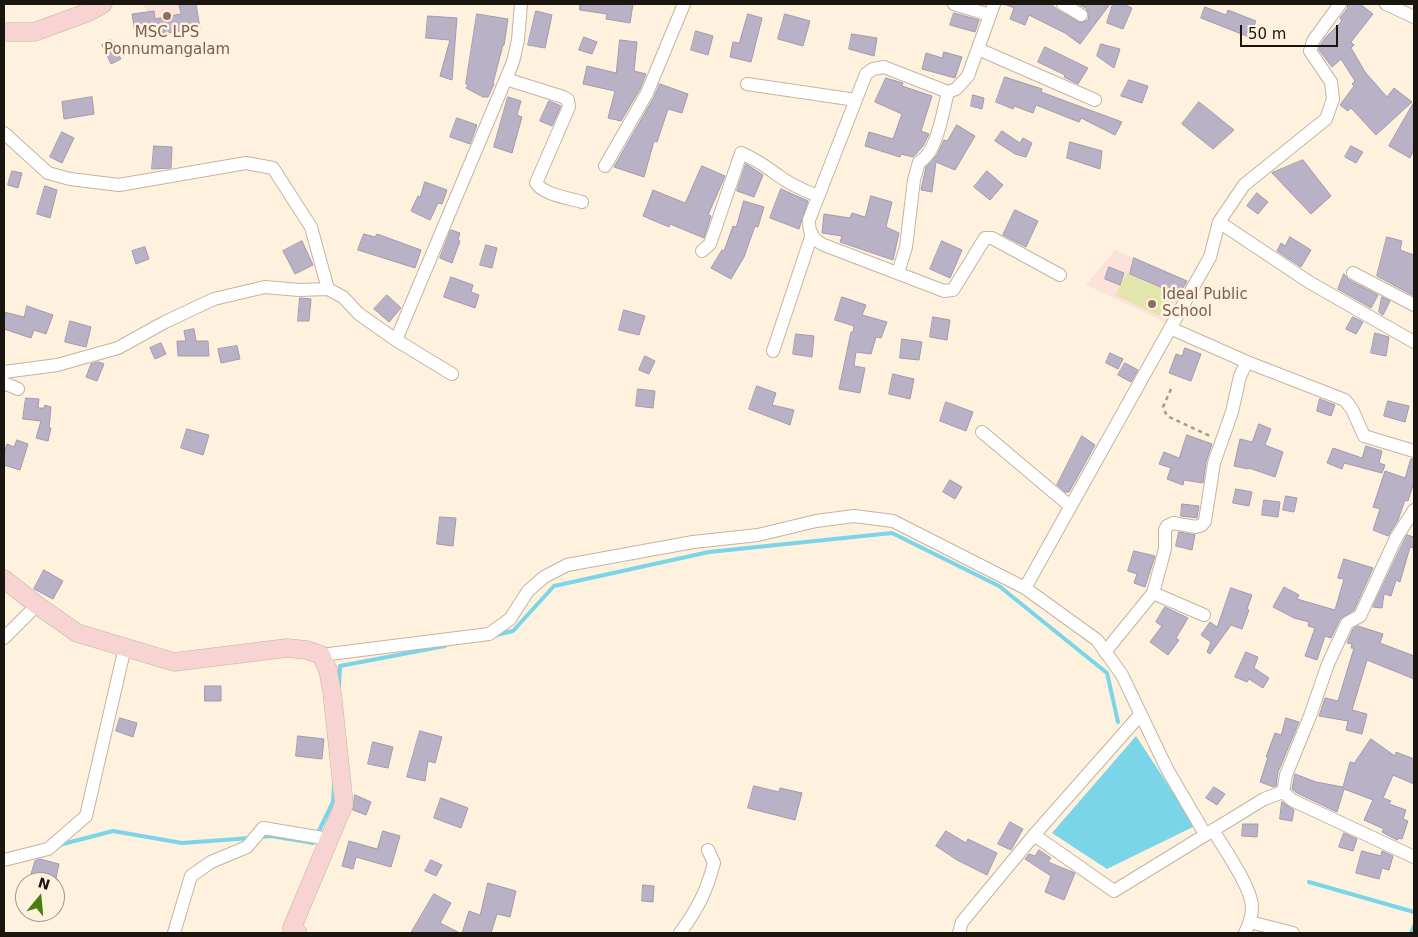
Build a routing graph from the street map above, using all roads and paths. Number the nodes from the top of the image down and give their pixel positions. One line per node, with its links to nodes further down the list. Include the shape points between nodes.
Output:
1 (103, 4): 11 (street, via 34,32)
2 (521, 4): 13 (street, via 518,40)
3 (684, 4): 19 (street, via 647,94)
4 (954, 4): 8 (street)
5 (1063, 4): 9 (street)
6 (1340, 4): 22 (street, via 1313,41 1310,51 1331,82 1333,99 1326,119 1244,185)
7 (1386, 4): 10 (street)
8 (992, 9): 12 (street)
9 (1080, 15)
10 (1414, 17)
11 (4, 32)
12 (978, 49): 15 (street, via 968,76 956,89); 17 (street)
13 (506, 79): 21 (street, via 568,100 570,106 536,183 549,192); 31 (street)
14 (747, 84): 16 (street)
15 (948, 92): 16 (street, via 884,67 866,74); 25 (street, via 935,142 924,160 919,162 914,180 906,247)
16 (856, 100): 20 (street)
17 (1095, 100)
18 (4, 133): 28 (street, via 48,173 109,184 119,185 246,163 273,168 311,227)
19 (605, 166)
20 (818, 196): 23 (street, via 809,220); 24 (street, via 741,153 710,244)
21 (582, 202)
22 (1219, 222): 30 (street, via 1210,257); 32 (street, via 1309,282)
23 (812, 234): 25 (street, via 824,245); 33 (street)
24 (702, 251)
25 (898, 273): 27 (street, via 944,291 953,290 985,238 992,238)
26 (1353, 273): 29 (street)
27 (1060, 275)
28 (328, 289): 31 (street, via 343,297 359,314); 35 (street, via 265,287 214,298 118,348 57,365)
29 (1414, 305)
30 (1170, 328): 34 (street); 43 (street)
31 (396, 340): 36 (street)
32 (1414, 342)
33 (773, 350)
34 (1247, 362): 41 (street); 42 (street, via 1345,400 1364,436)
35 (4, 372)
36 (452, 374)
37 (4, 383): 38 (street)
38 (18, 389)
39 (1171, 389): 41 (path, via 1163,407 1167,416)
40 (982, 432): 43 (street)
41 (1220, 441): 47 (street, via 1205,521 1196,527 1173,523 1167,526 1165,549)
42 (1414, 451)
43 (1070, 506): 46 (street)
44 (1414, 510): 55 (street, via 1396,538 1360,616 1347,623 1328,664 1286,775)
45 (4, 579): 48 (street)
46 (1025, 588): 52 (street, via 1097,640); 53 (street, via 893,521 854,516 758,535 693,542 567,565 544,577 528,591 510,619 489,634)
47 (1153, 593): 49 (street); 52 (street)
48 (37, 605): 50 (street); 51 (street, via 77,633)
49 (1204, 616)
50 (4, 638)
51 (125, 647): 53 (street, via 174,662 287,648); 61 (street, via 86,816 48,849)
52 (1105, 652): 54 (street, via 1122,676)
53 (321, 655): 58 (street, via 332,692 344,804)
54 (1140, 715): 56 (street, via 1167,769); 57 (street)
55 (1283, 792): 56 (street, via 1264,798); 60 (street, via 1292,800)
56 (1209, 832): 57 (street, via 1114,891); 62 (street, via 1249,892 1252,906)
57 (1034, 835): 66 (street, via 962,922)
58 (329, 839): 63 (street); 64 (street, via 262,828 247,847 210,862 191,876)
59 (708, 850): 65 (street, via 714,863 709,882 699,907)
60 (1414, 857)
61 (4, 860)
62 (1248, 927): 67 (street)
63 (293, 932)
64 (174, 933)
65 (680, 933)
66 (958, 933)
67 (1293, 933)

